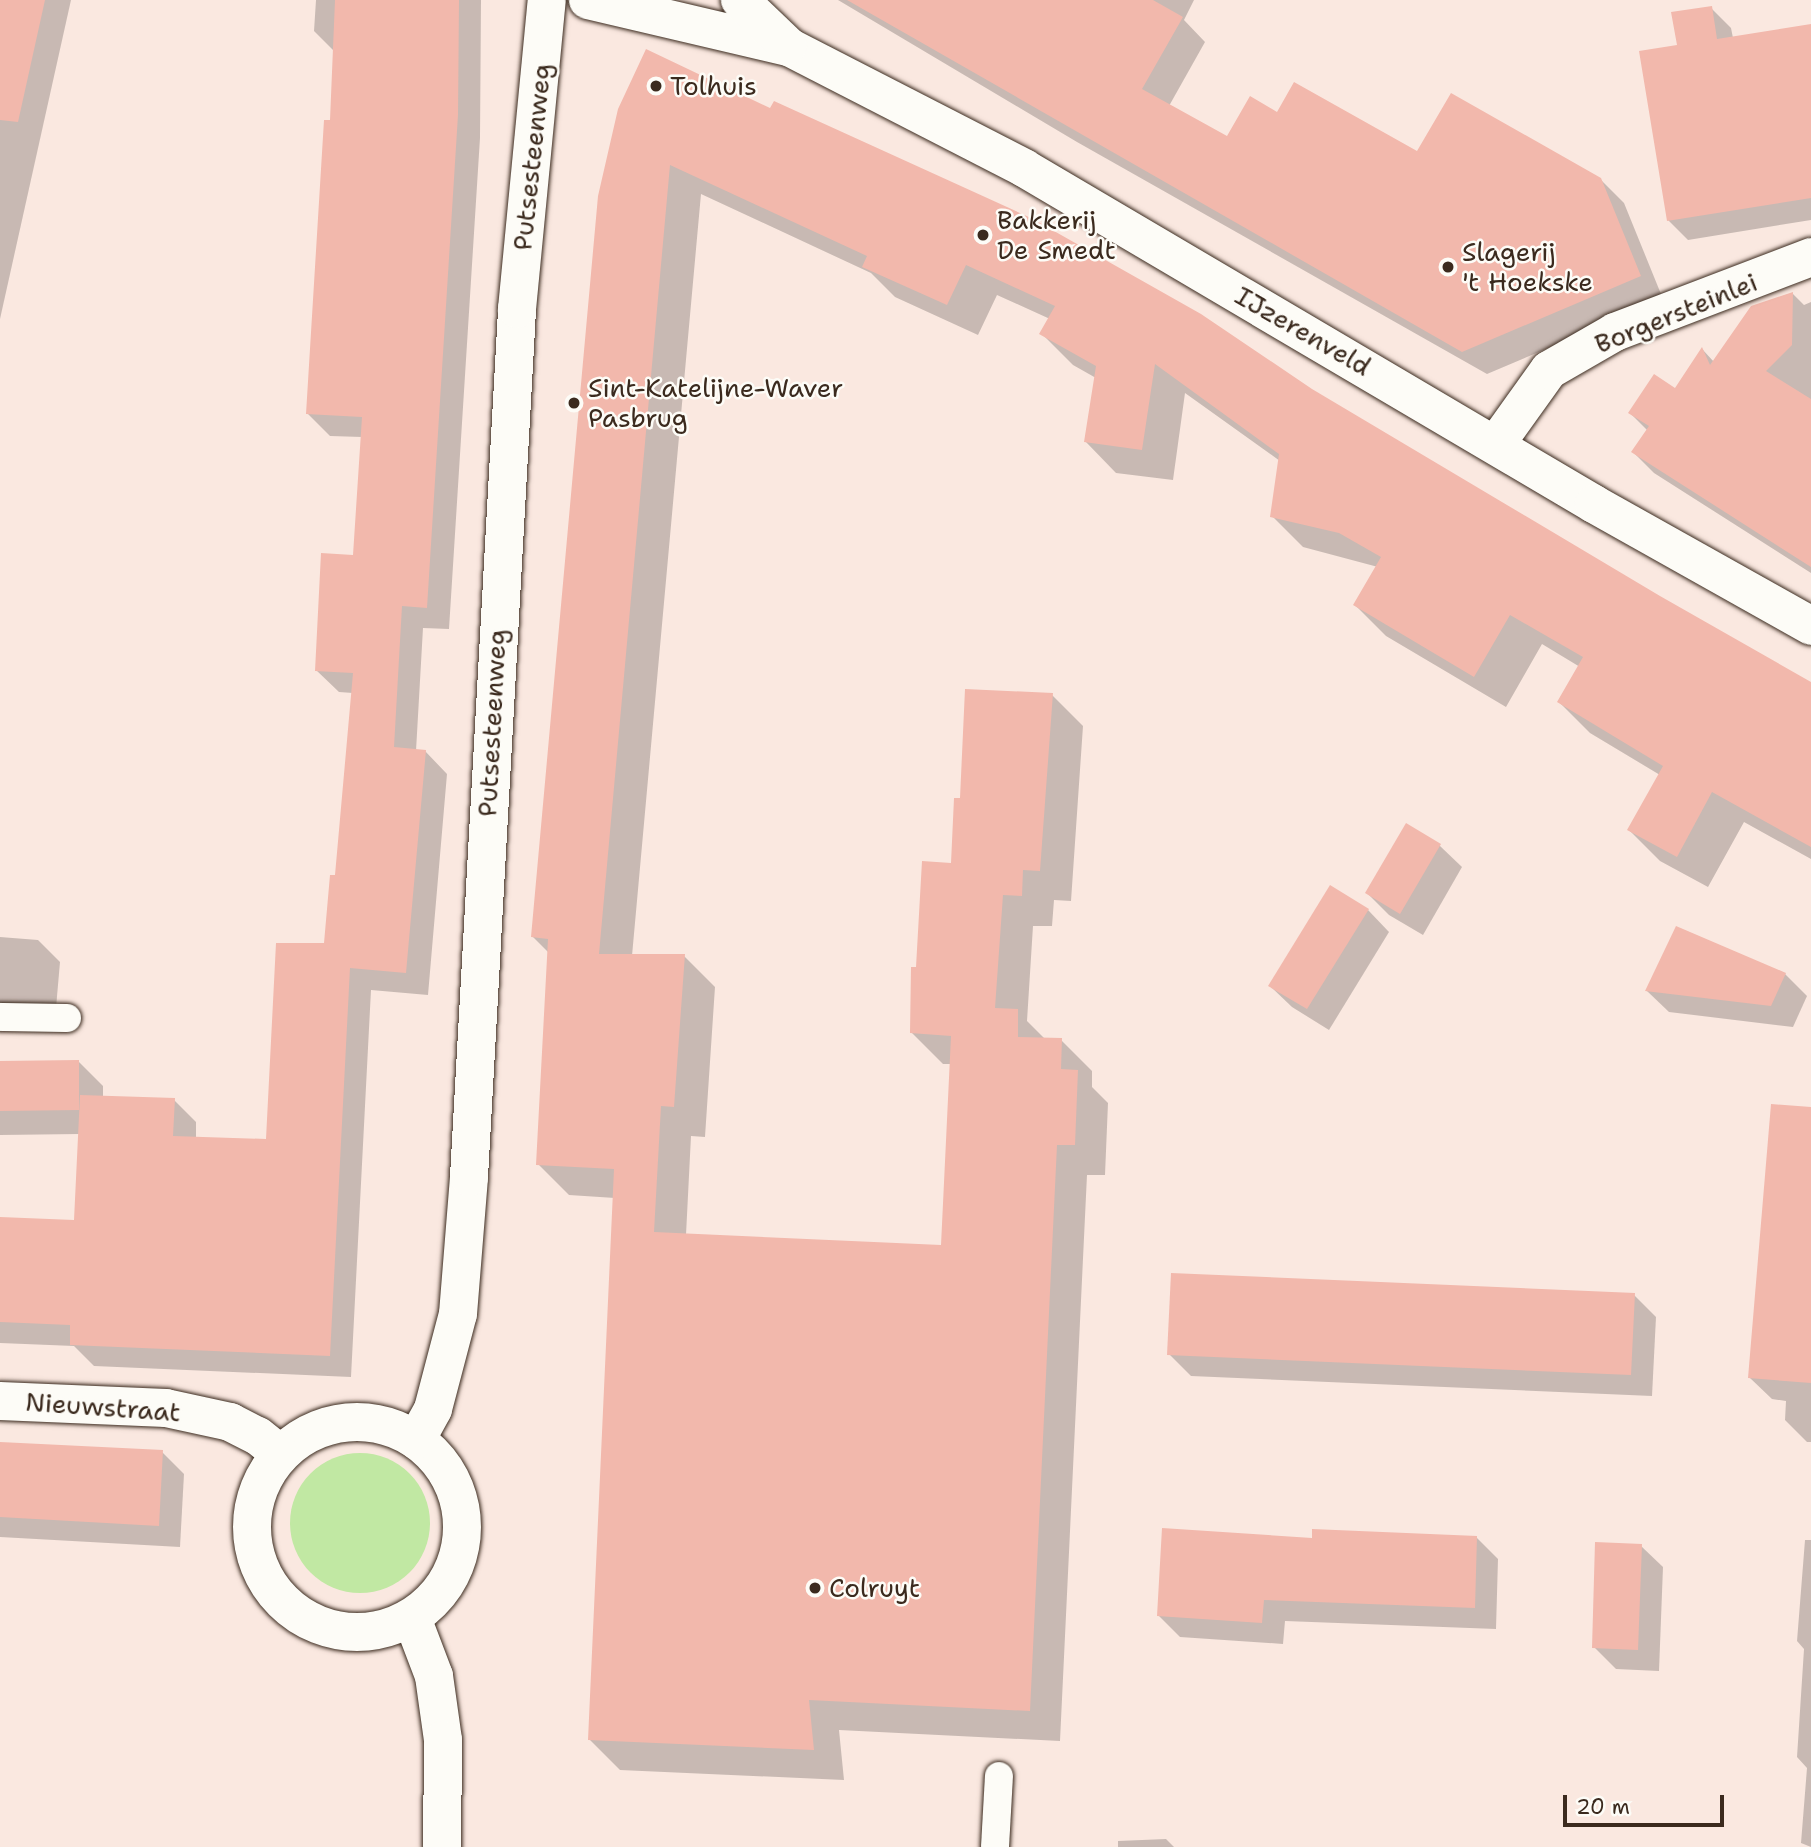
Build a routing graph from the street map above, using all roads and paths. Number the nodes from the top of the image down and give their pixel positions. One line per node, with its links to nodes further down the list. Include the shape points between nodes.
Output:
1 (547, 0): 11 (main road, Putsesteenweg, via 517,309 458,1314 433,1409)
2 (588, 0): 4 (main road, IJzerenveld)
3 (740, 0): 4 (main road, IJzerenveld)
4 (789, 47): 6 (main road, IJzerenveld, via 1024,168)
5 (1811, 257): 6 (main road, Borgersteinlei, via 1615,332 1549,370)
6 (1496, 444): 7 (main road, IJzerenveld)
7 (1811, 626)
8 (0, 1017): 9 (lane)
9 (66, 1018)
10 (0, 1401): 12 (main road, Nieuwstraat, via 166,1408 230,1422)
11 (416, 1440): 12 (main road, via 383,1424 346,1421 309,1432); 13 (main road, via 442,1464 458,1495 463,1530 456,1564 439,1595)
12 (280, 1454): 13 (main road, via 261,1482 251,1514 253,1548 271,1589 314,1625 347,1633 380,1630)
13 (412, 1618): 15 (main road, via 434,1676 443,1740)
14 (999, 1776): 16 (lane)
15 (442, 1847)
16 (995, 1847)

